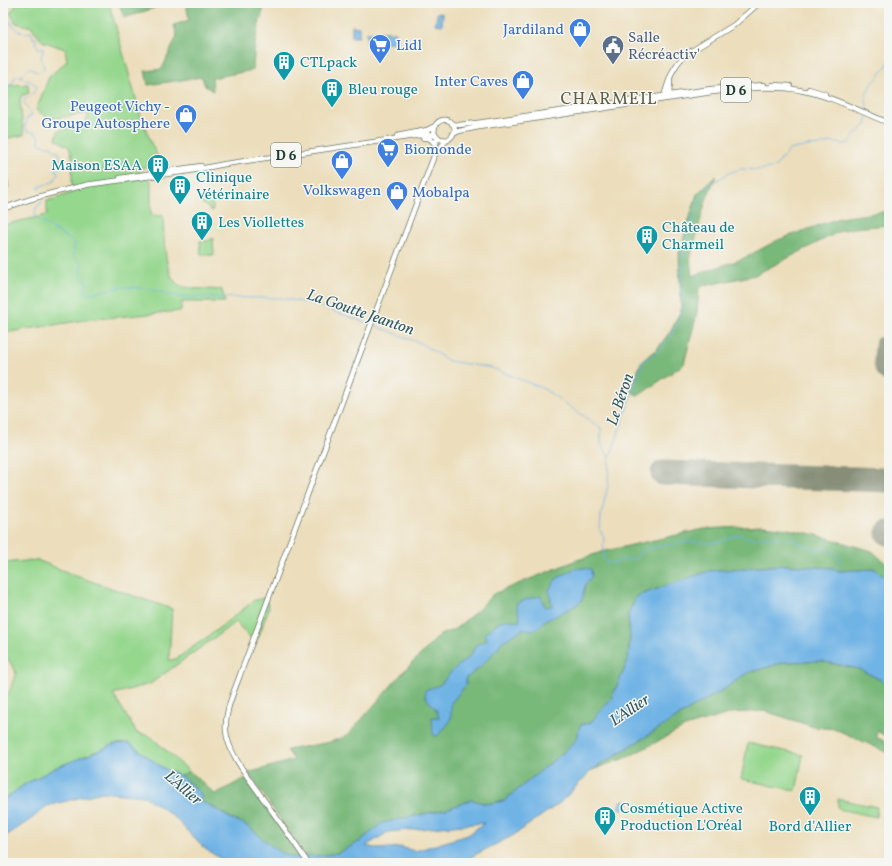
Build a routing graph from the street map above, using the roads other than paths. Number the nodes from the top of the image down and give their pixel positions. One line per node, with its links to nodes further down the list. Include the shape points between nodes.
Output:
1 (760, 3): 2 (main road, via 734,25 685,55)
2 (673, 70): 3 (main road); 5 (main road, via 669,77)
3 (669, 87): 4 (main road); 5 (main road)
4 (674, 94): 5 (main road, D 6); 6 (main road, D 6, via 783,85 818,91)
5 (666, 97): 6 (main road, D 6, via 773,88 804,91); 8 (main road, D 6, via 477,124); 10 (main road, D 6, via 479,127)
6 (835, 100): 7 (main road, D 6)
7 (889, 123)
8 (452, 124): 9 (main road, via 448,120 443,120); 10 (main road)
9 (434, 126): 11 (main road); 14 (main road, D 6, via 427,130)
10 (454, 134): 13 (main road)
11 (436, 137): 12 (main road, D 6, via 428,134); 13 (main road); 15 (main road)
12 (389, 140): 14 (main road, D 6); 15 (main road, via 427,137 432,139)
13 (448, 140): 16 (main road)
14 (346, 146): 17 (main road, D 6, via 225,164 189,172 85,185)
15 (436, 146): 16 (main road)
16 (434, 156): 18 (main road, via 229,705 226,720 226,737 231,750)
17 (3, 209)
18 (308, 863)

